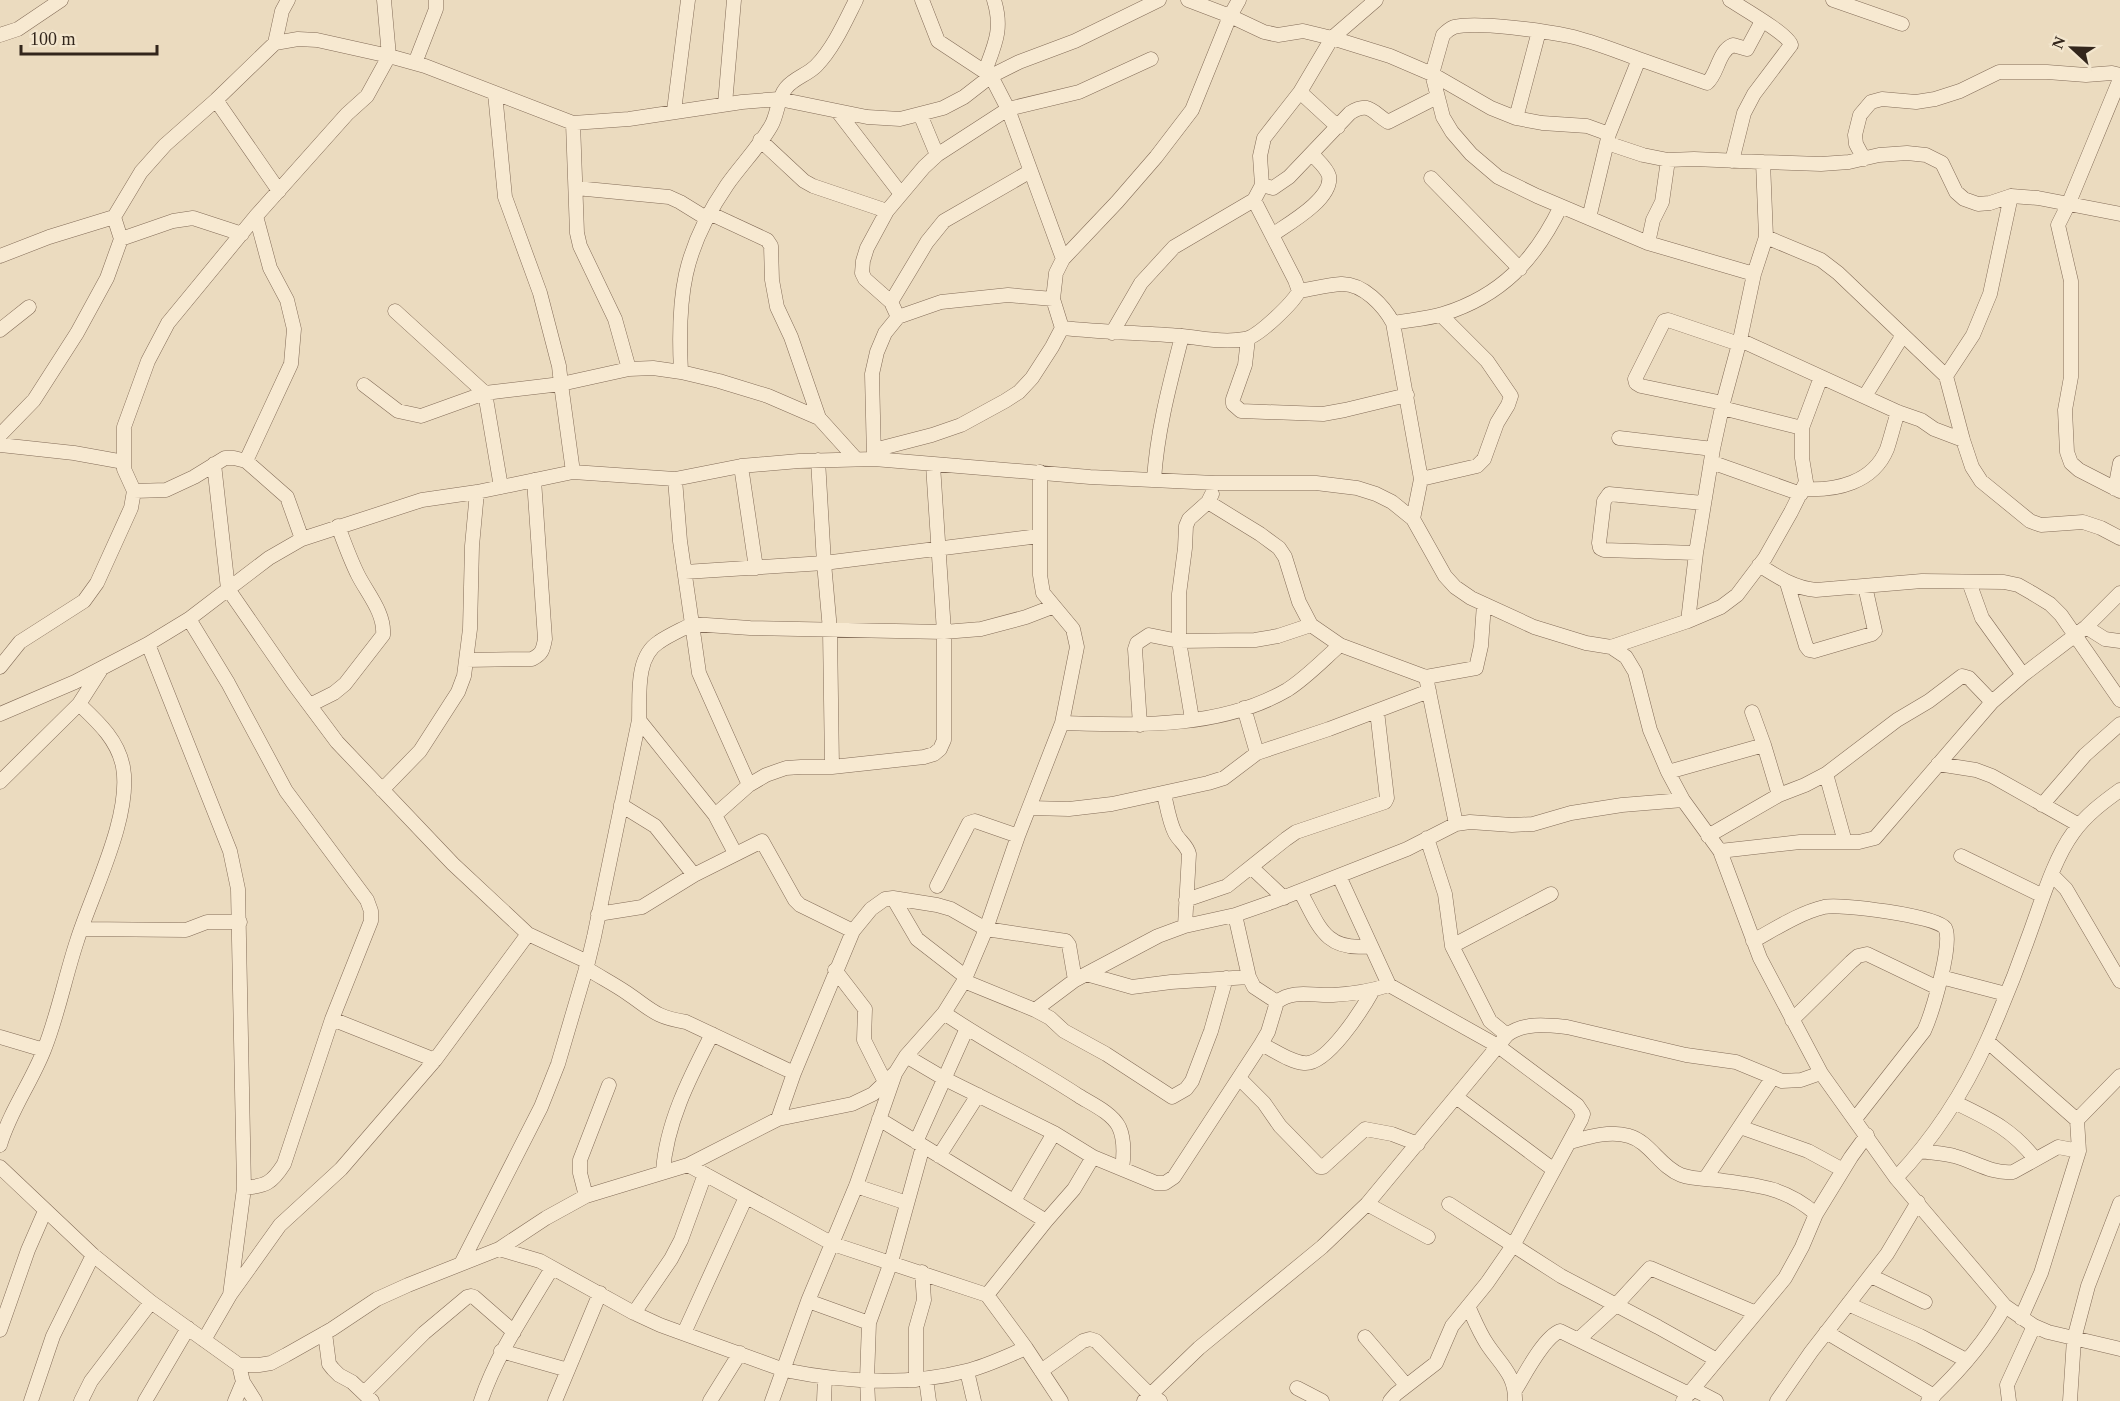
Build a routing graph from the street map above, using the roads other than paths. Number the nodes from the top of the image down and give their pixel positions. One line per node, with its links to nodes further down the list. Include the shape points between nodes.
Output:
1 (61, 0): 20 (street, via 18,29)
2 (288, 0): 22 (street)
3 (384, 0): 23 (street)
4 (436, 0): 26 (street)
5 (687, 0): 37 (street)
6 (734, 0): 35 (street)
7 (856, 0): 33 (street, via 819,62 795,79)
8 (922, 0): 27 (street, via 938,41)
9 (994, 0): 27 (street, via 998,35)
10 (1160, 0): 27 (street, via 1075,41)
11 (1188, 0): 16 (street)
12 (1239, 0): 16 (street)
13 (1376, 0): 21 (street)
14 (1730, 0): 17 (street)
15 (1840, 1): 18 (street)
16 (1230, 16): 21 (street, via 1264,32 1278,35 1303,31); 73 (street, via 1192,110 1118,202)
17 (1762, 21): 25 (street, via 1747,49 1732,45 1726,49 1707,83); 49 (street, via 1791,45 1744,113)
18 (1902, 24)
19 (1539, 31): 25 (street, via 1592,42); 28 (street, via 1455,27 1443,35); 40 (street)
20 (0, 36)
21 (1332, 38): 28 (street, via 1381,52); 30 (street)
22 (276, 43): 23 (street, via 317,40); 34 (street)
23 (389, 56): 26 (street); 55 (street, via 367,96)
24 (1151, 59): 36 (street, via 1079,92)
25 (1639, 59): 43 (street)
26 (415, 63): 31 (street)
27 (988, 74): 36 (street); 39 (street, via 954,102)
28 (1432, 74): 32 (street); 40 (street)
29 (2120, 77): 47 (street, via 2112,73 1999,72 1935,99 1871,102 1860,115 1855,135); 59 (street)
30 (1300, 92): 42 (street); 53 (street, via 1264,138 1260,156)
31 (495, 93): 41 (street); 95 (street, via 505,197 540,292)
32 (1437, 96): 42 (street, via 1388,122 1369,108 1359,108); 60 (street, via 1443,117 1471,154 1498,177)
33 (779, 99): 35 (street); 38 (street); 44 (street, via 772,125)
34 (216, 100): 55 (street); 65 (street, via 141,172)
35 (725, 104): 37 (street)
36 (1008, 109): 46 (street); 51 (street)
37 (674, 111): 41 (street)
38 (838, 112): 39 (street, via 900,118); 56 (street)
39 (920, 114): 46 (street)
40 (1516, 118): 43 (street, via 1587,126)
41 (573, 123): 54 (street)
42 (1338, 127): 45 (street)
43 (1608, 138): 48 (street, via 1643,155); 66 (street)
44 (760, 140): 61 (street, via 804,181); 64 (street)
45 (1312, 154): 53 (street, via 1276,187); 68 (street, via 1329,177 1324,191 1310,210)
46 (937, 155): 56 (street)
47 (1864, 159): 50 (street, via 1821,164); 57 (street, via 1926,155 1942,163 1956,192 1965,199 1978,204)
48 (1668, 160): 49 (street); 71 (street, via 1662,202)
49 (1732, 162): 50 (street)
50 (1763, 162): 69 (street)
51 (1029, 172): 73 (street); 78 (street, via 944,221)
52 (1431, 178): 74 (street)
53 (1262, 185): 58 (street)
54 (576, 188): 64 (street, via 669,197); 91 (street, via 580,246 615,319)
55 (279, 191): 63 (street)
56 (901, 194): 61 (street)
57 (2011, 196): 59 (street); 93 (street, via 1990,294 1973,335)
58 (1254, 200): 68 (street); 86 (street, via 1174,247 1141,283)
59 (2068, 205): 62 (street); 126 (street, via 2058,225 2071,281 2067,452 2079,470)
60 (1561, 206): 66 (street); 74 (street, via 1549,231)
61 (887, 211): 78 (street, via 867,248 862,273)
62 (2120, 214)
63 (256, 216): 67 (street); 113 (street, via 270,268 287,300 294,328 291,364)
64 (708, 216): 92 (street, via 683,282 679,320); 102 (street, via 767,240 771,246 777,307)
65 (114, 217): 70 (street); 72 (street)
66 (1589, 218): 71 (street)
67 (242, 234): 70 (street, via 194,218); 112 (street, via 168,324 148,361 124,427)
68 (1272, 235): 76 (street)
69 (1766, 237): 75 (street); 87 (street, via 1821,260)
70 (121, 239): 104 (street, via 107,278 77,333 34,400)
71 (1648, 243): 75 (street)
72 (0, 256)
73 (1063, 259): 77 (street, via 1056,273)
74 (1520, 269): 81 (street, via 1488,294)
75 (1754, 274): 90 (street)
76 (1299, 291): 83 (street, via 1351,285 1376,301); 89 (street, via 1284,311)
77 (1053, 299): 82 (street, via 1008,295 940,302); 84 (street)
78 (891, 302): 82 (street)
79 (29, 308): 85 (street)
80 (395, 311): 97 (street)
81 (1441, 315): 83 (street); 121 (street, via 1487,361 1511,400 1497,423 1484,459 1477,466)
82 (898, 316): 108 (street, via 885,333 872,374)
83 (1393, 323): 98 (street)
84 (1062, 328): 86 (street); 108 (street, via 1019,392 961,425)
85 (0, 330)
86 (1112, 333): 88 (street)
87 (1903, 335): 93 (street); 99 (street)
88 (1182, 336): 89 (street, via 1218,341); 123 (street, via 1166,398)
89 (1248, 339): 98 (street, via 1245,365 1233,399 1241,411 1323,414)
90 (1739, 342): 94 (street); 100 (street); 100 (street, via 1664,321 1635,380 1641,386)
91 (629, 369): 92 (street); 95 (street)
92 (681, 372): 102 (street, via 768,396)
93 (1946, 376): 106 (street)
94 (1821, 377): 99 (street); 103 (street)
95 (561, 384): 97 (street); 118 (street)
96 (364, 385): 97 (street, via 398,411 421,416)
97 (485, 393): 125 (street)
98 (1407, 395): 121 (street)
99 (1864, 396): 101 (street)
100 (1722, 406): 103 (street); 109 (street)
101 (1898, 412): 106 (street); 129 (street, via 1886,450 1867,474 1841,487)
102 (819, 418): 110 (street)
103 (1802, 428): 129 (street, via 1806,475)
104 (0, 435)
105 (1620, 438): 109 (street)
106 (1963, 440): 135 (street, via 1972,467 1982,481 2030,521 2041,525 2083,522)
107 (0, 445): 112 (street)
108 (874, 455): 110 (street); 116 (street)
109 (1712, 456): 129 (street); 131 (street)
110 (856, 459): 111 (street)
111 (818, 460): 117 (street); 139 (street)
112 (124, 462): 127 (street)
113 (246, 462): 115 (street, via 225,458); 136 (street, via 287,497)
114 (2120, 463): 126 (street)
115 (214, 464): 127 (street, via 166,490); 146 (street)
116 (933, 465): 119 (street); 137 (street)
117 (741, 466): 120 (street); 141 (street)
118 (573, 472): 120 (street); 122 (street)
119 (1040, 472): 123 (street); 134 (street)
120 (675, 478): 142 (street)
121 (1421, 479): 132 (street)
122 (534, 480): 125 (street); 162 (street, via 543,650 532,660)
123 (1154, 480): 124 (street)
124 (1215, 483): 130 (street); 132 (street, via 1316,483 1357,488 1392,502)
125 (501, 487): 128 (street)
126 (2118, 490)
127 (134, 491): 163 (street, via 131,508 93,591 84,601 20,642)
128 (477, 492): 133 (street, via 422,500); 162 (street)
129 (1802, 492): 140 (street)
130 (1208, 502): 153 (street, via 1279,548 1286,557 1297,596); 157 (street, via 1185,526)
131 (1703, 503): 138 (street); 138 (street, via 1609,494 1604,501 1600,548)
132 (1413, 519): 148 (street, via 1445,576 1455,587)
133 (338, 526): 136 (street); 170 (street, via 357,574 381,618 383,635 345,684)
134 (1040, 536): 137 (street); 149 (street, via 1042,594)
135 (2120, 538)
136 (302, 539): 146 (street)
137 (939, 548): 139 (street); 156 (street)
138 (1696, 553): 151 (street)
139 (824, 563): 141 (street); 154 (street)
140 (1759, 565): 144 (street); 151 (street, via 1737,595 1721,608)
141 (756, 568): 142 (street)
142 (685, 572): 152 (street)
143 (1969, 582): 145 (street); 155 (street, via 2018,585 2050,604); 165 (street, via 1982,618)
144 (1787, 583): 145 (street, via 1816,590); 145 (street, via 1806,646 1814,651 1875,631)
145 (1865, 586)
146 (228, 589): 150 (street); 170 (street)
147 (2120, 593): 155 (street)
148 (1484, 604): 161 (street, via 1556,634); 166 (street, via 1476,668)
149 (1052, 607): 156 (street, via 981,629); 177 (street, via 1073,629 1077,647)
150 (189, 619): 159 (street); 242 (street, via 282,785 371,911 366,936)
151 (1688, 621): 161 (street)
152 (692, 624): 154 (street); 176 (street, via 658,642 645,658); 187 (street, via 699,673)
153 (1311, 625): 157 (street, via 1255,640); 160 (street)
154 (830, 630): 156 (street); 183 (street)
155 (2081, 631): 158 (street); 165 (street); 167 (street)
156 (944, 632): 183 (street, via 944,740 940,749 924,757)
157 (1179, 641): 175 (street); 179 (street, via 1149,635 1137,643)
158 (2120, 641)
159 (148, 644): 164 (street); 219 (street, via 230,851)
160 (1340, 645): 166 (street); 171 (street, via 1288,689)
161 (1611, 647): 184 (street, via 1626,657 1635,672 1650,730)
162 (466, 660): 188 (street, via 458,692 420,751)
163 (0, 667)
164 (103, 667): 169 (street); 174 (street)
165 (2023, 675): 168 (street)
166 (1428, 684): 172 (street); 197 (street)
167 (2120, 700)
168 (1992, 702): 182 (street); 185 (street, via 1969,678 1962,676)
169 (80, 704): 186 (street); 221 (street, via 111,737 123,764 124,782 104,870)
170 (310, 705): 188 (street, via 337,742)
171 (1244, 708): 175 (street, via 1221,716); 181 (street)
172 (1377, 711): 181 (street); 206 (street, via 1385,802 1296,832)
173 (1752, 712): 180 (street)
174 (0, 714)
175 (1192, 719): 179 (street)
176 (639, 720): 194 (street); 196 (street)
177 (1062, 723): 179 (street); 195 (street)
178 (2120, 724): 193 (street, via 2085,755)
179 (1140, 725)
180 (1764, 745): 184 (street); 191 (street)
181 (1257, 753): 190 (street, via 1224,778)
182 (1938, 764): 193 (street, via 1992,776); 202 (street, via 1875,838)
183 (832, 766): 187 (street, via 786,768)
184 (1668, 772): 192 (street)
185 (1826, 774): 191 (street); 202 (street)
186 (0, 782)
187 (749, 785): 196 (street)
188 (382, 790): 224 (street, via 436,848)
189 (2120, 790): 198 (street)
190 (1164, 794): 195 (street, via 1088,808); 216 (street, via 1173,829 1189,854)
191 (1779, 795): 200 (street)
192 (1683, 800): 197 (street, via 1622,805 1533,824); 200 (street)
193 (2042, 804): 198 (street)
194 (621, 805): 207 (street, via 656,826); 217 (street)
195 (1030, 808): 199 (street)
196 (714, 815): 204 (street)
197 (1456, 824): 201 (street)
198 (2079, 825): 208 (street)
199 (1018, 836): 210 (street, via 975,821 969,823); 222 (street)
200 (1708, 836): 203 (street)
201 (1427, 838): 209 (street); 227 (street, via 1445,894)
202 (1845, 842): 203 (street, via 1800,842)
203 (1720, 851): 225 (street)
204 (735, 853): 207 (street); 223 (street, via 762,841 800,905)
205 (1961, 856): 213 (street)
206 (1251, 867): 215 (street); 216 (street, via 1227,886)
207 (694, 874): 217 (street, via 642,907)
208 (2052, 874): 213 (street); 234 (street, via 2066,889)
209 (1339, 876): 211 (street); 226 (street)
210 (937, 886)
211 (1300, 891): 215 (street); 226 (street, via 1317,923 1334,943 1353,948)
212 (1551, 894): 227 (street)
213 (2043, 896): 238 (street)
214 (893, 898): 222 (street, via 951,909); 223 (street, via 871,909); 233 (street, via 917,939)
215 (1284, 898): 218 (street)
216 (1186, 900): 220 (street)
217 (598, 914): 228 (street)
218 (1235, 915): 220 (street); 230 (street)
219 (240, 922): 221 (street, via 207,922 186,930); 292 (street)
220 (1185, 926): 231 (street)
221 (82, 929): 250 (street)
222 (987, 930): 231 (street, via 1066,941); 233 (street)
223 (853, 931): 229 (street)
224 (528, 934): 228 (street); 252 (street)
225 (1753, 941): 235 (street, via 1827,906 1922,918 1945,928 1946,952); 243 (street)
226 (1370, 946): 236 (street)
227 (1452, 946): 247 (street)
228 (587, 965): 245 (street, via 655,1014); 309 (street, via 541,1107)
229 (835, 970): 254 (street); 260 (street, via 864,1009 864,1040)
230 (1249, 976): 232 (street); 239 (street, via 1257,990)
231 (1081, 977): 232 (street, via 1132,987); 240 (street)
232 (1227, 978): 240 (street, via 1192,1081 1172,1097)
233 (965, 979): 240 (street); 241 (street)
234 (2120, 981)
235 (1940, 982): 238 (street); 243 (street, via 1867,954 1851,962); 267 (street, via 1924,1031)
236 (1389, 985): 237 (street); 247 (street)
237 (1372, 990): 239 (street, via 1290,994); 249 (street, via 1348,1031 1317,1061 1304,1063)
238 (2006, 994): 248 (street)
239 (1277, 1002): 249 (street)
240 (1035, 1010)
241 (944, 1013): 244 (street); 251 (street)
242 (332, 1019): 252 (street); 292 (street, via 284,1164 274,1179 258,1187)
243 (1792, 1020): 255 (street)
244 (967, 1028): 258 (street); 284 (street, via 1109,1115 1123,1140)
245 (712, 1034): 254 (street); 287 (street, via 667,1140)
246 (0, 1037): 250 (street)
247 (1503, 1040): 257 (street, via 1525,1026 1567,1027 1686,1055 1737,1062); 263 (street); 272 (street, via 1581,1110 1581,1120)
248 (1987, 1041): 264 (street); 268 (street)
249 (1262, 1044): 259 (street)
250 (44, 1050): 275 (street)
251 (906, 1056): 253 (street); 258 (street)
252 (435, 1060): 315 (street, via 337,1173 280,1225)
253 (896, 1072): 260 (street); 266 (street)
254 (794, 1073): 265 (street)
255 (1821, 1073): 257 (street, via 1792,1081); 267 (street)
256 (2120, 1076): 268 (street)
257 (1773, 1077): 269 (street)
258 (945, 1079): 262 (street); 273 (street)
259 (1240, 1079): 274 (street, via 1320,1167 1365,1129); 284 (street, via 1174,1177 1165,1183 1156,1182)
260 (885, 1082): 265 (street, via 873,1094 852,1104)
261 (609, 1086): 293 (street, via 580,1160)
262 (978, 1095): 270 (street); 279 (street)
263 (1456, 1097): 274 (street); 285 (street)
264 (1956, 1103): 276 (street); 281 (street, via 2010,1133)
265 (778, 1119): 282 (street)
266 (879, 1119): 273 (street); 291 (street)
267 (1855, 1119): 271 (street)
268 (2077, 1120): 277 (street)
269 (1740, 1127): 286 (street, via 1808,1151); 290 (street)
270 (1054, 1133): 280 (street); 295 (street)
271 (1867, 1135): 286 (street); 289 (street)
272 (1570, 1142): 285 (street); 290 (street, via 1605,1134 1627,1135 1670,1169)
273 (919, 1144): 279 (street); 297 (street)
274 (1418, 1144): 299 (street)
275 (0, 1145)
276 (1921, 1151): 281 (street, via 1955,1156 2006,1173); 289 (street)
277 (2079, 1151): 281 (street, via 2058,1148); 326 (street, via 2041,1273)
278 (0, 1155): 283 (street)
279 (939, 1155): 295 (street)
280 (1093, 1156): 284 (street); 303 (street, via 1074,1189)
281 (2035, 1159)
282 (688, 1165): 287 (street); 288 (street)
283 (0, 1168): 301 (street)
284 (1122, 1169)
285 (1554, 1170): 306 (street)
286 (1843, 1170): 302 (street)
287 (663, 1172): 293 (street)
288 (705, 1174): 294 (street); 324 (street, via 676,1249)
289 (1896, 1178): 296 (street)
290 (1705, 1179): 302 (street, via 1754,1184 1789,1195)
291 (856, 1186): 297 (street); 305 (street)
292 (244, 1188): 315 (street)
293 (586, 1196): 307 (street)
294 (746, 1197): 305 (street); 334 (street)
295 (1014, 1201): 303 (street)
296 (1918, 1202): 313 (street); 323 (street)
297 (907, 1203): 310 (street)
298 (2120, 1203): 337 (street, via 2088,1286)
299 (1367, 1204): 304 (street); 360 (street, via 1322,1247 1199,1348)
300 (1449, 1204): 306 (street)
301 (45, 1211): 308 (street); 330 (street)
302 (1816, 1214): 325 (street, via 1785,1278)
303 (1046, 1221): 316 (street)
304 (1428, 1237)
305 (833, 1244): 310 (street); 318 (street)
306 (1514, 1244): 321 (street, via 1561,1276); 322 (street)
307 (499, 1249): 309 (street); 311 (street)
308 (93, 1255): 317 (street); 361 (street, via 53,1336)
309 (462, 1262): 333 (street, via 377,1299)
310 (891, 1262): 312 (street); 327 (street)
311 (552, 1268): 314 (street); 331 (street)
312 (922, 1272): 316 (street); 352 (street, via 924,1300 916,1328)
313 (1871, 1276): 319 (street); 320 (street)
314 (600, 1293): 324 (street); 346 (street)
315 (231, 1295): 338 (street)
316 (987, 1295): 339 (street)
317 (152, 1302): 329 (street); 362 (street)
318 (808, 1302): 327 (street); 347 (street)
319 (1925, 1302)
320 (1848, 1304): 332 (street); 344 (street)
321 (1616, 1305): 325 (street, via 1650,1268); 336 (street); 343 (street)
322 (1468, 1306): 354 (street, via 1452,1326 1436,1363); 357 (street, via 1480,1333 1511,1376)
323 (2005, 1306): 326 (street); 344 (street)
324 (634, 1313): 334 (street)
325 (1756, 1313): 343 (street)
326 (2021, 1318): 328 (street)
327 (869, 1323): 351 (street)
328 (2034, 1326): 337 (street); 379 (street, via 2007,1385)
329 (188, 1328): 338 (street); 363 (street)
330 (0, 1330)
331 (514, 1332): 341 (street); 358 (street, via 474,1298 467,1297 424,1333)
332 (1826, 1332): 359 (street); 378 (street)
333 (325, 1333): 345 (street, via 271,1363); 358 (street, via 329,1364)
334 (684, 1333): 342 (street)
335 (1365, 1337): 354 (street)
336 (1579, 1339): 356 (street); 357 (street, via 1560,1331 1555,1333 1537,1355)
337 (2073, 1339): 340 (street); 380 (street)
338 (204, 1340): 345 (street)
339 (1026, 1348): 348 (street); 349 (street)
340 (2120, 1349)
341 (501, 1351): 346 (street); 366 (street)
342 (740, 1353): 347 (street); 368 (street)
343 (1717, 1360): 356 (street)
344 (1966, 1360): 359 (street)
345 (239, 1365): 353 (street)
346 (568, 1370): 367 (street)
347 (784, 1370): 350 (street); 369 (street)
348 (967, 1371): 352 (street); 373 (street)
349 (1041, 1371): 360 (street, via 1090,1339); 374 (street)
350 (825, 1377): 351 (street); 370 (street)
351 (867, 1379): 352 (street); 371 (street)
352 (921, 1379): 372 (street)
353 (243, 1382): 364 (street); 365 (street)
354 (1406, 1385): 376 (street)
355 (1297, 1388): 375 (street)
356 (1689, 1394): 377 (street)
357 (1516, 1395)
358 (368, 1397)
359 (1931, 1398)
360 (1151, 1399)
361 (31, 1401)
362 (81, 1401)
363 (145, 1401)
364 (235, 1401)
365 (255, 1401)
366 (481, 1401)
367 (555, 1401)
368 (710, 1401)
369 (772, 1401)
370 (824, 1401)
371 (868, 1401)
372 (929, 1401)
373 (974, 1401)
374 (1061, 1401)
375 (1322, 1401)
376 (1390, 1401)
377 (1716, 1401)
378 (1777, 1401)
379 (2009, 1401)
380 (2070, 1401)

